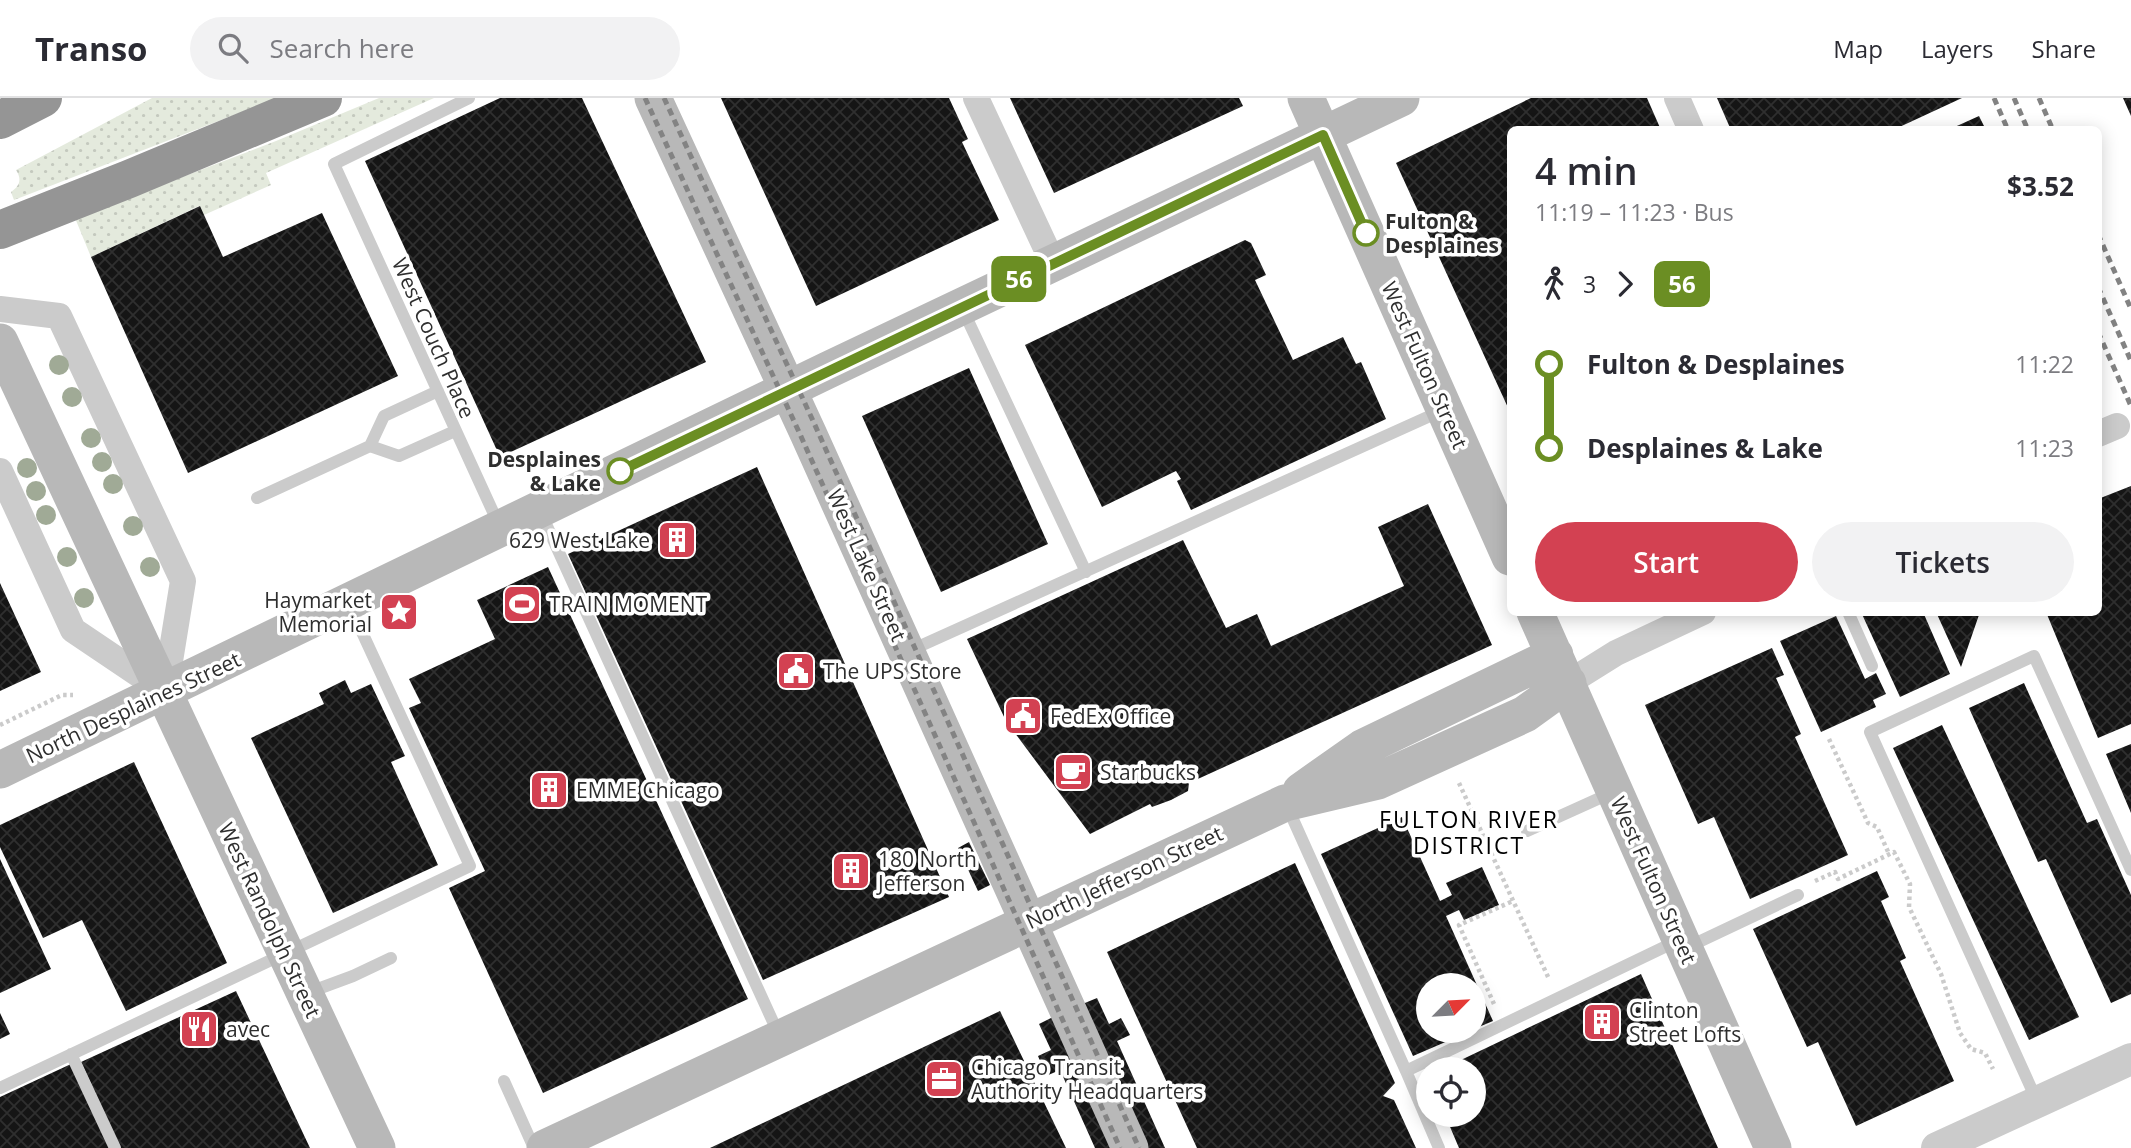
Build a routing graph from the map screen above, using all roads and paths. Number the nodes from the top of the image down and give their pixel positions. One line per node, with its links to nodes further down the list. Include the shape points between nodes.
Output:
1 (43, 98): 9 (highway)
2 (323, 98): 12 (highway)
3 (469, 98): 18 (lane, West Couch Place, via 334,164)
4 (653, 98): 17 (main road, West Lake Street)
5 (976, 98): 13 (street)
6 (1306, 98): 11 (main road, West Fulton Street)
7 (1401, 98): 11 (main road, North Desplaines Street)
8 (1677, 98): 10 (street)
9 (0, 120)
10 (1689, 126)
11 (1323, 135): 13 (main road, North Desplaines Street); 19 (main road, West Fulton Street)
12 (0, 230)
13 (1053, 263): 14 (main road, North Desplaines Street)
14 (961, 306): 17 (main road, North Desplaines Street); 27 (lane)
15 (0, 309): 35 (street, via 59,316 183,581)
16 (0, 342): 35 (main road, West Randolph Street)
17 (788, 389): 24 (main road, North Desplaines Street); 32 (main road, West Lake Street)
18 (438, 391): 20 (lane, West Couch Place); 21 (lane, via 384,416)
19 (1445, 409): 26 (main road, West Fulton Street); 27 (lane)
20 (455, 431): 21 (lane, via 399,456); 25 (lane, West Couch Place)
21 (370, 446): 23 (lane)
22 (0, 471): 35 (street, via 74,630)
23 (257, 498)
24 (540, 510): 25 (main road, North Desplaines Street); 55 (lane)
25 (500, 528): 28 (main road, North Desplaines Street)
26 (1507, 549)
27 (1086, 572): 32 (lane)
28 (349, 602): 35 (main road, North Desplaines Street); 50 (lane, via 470,866)
29 (1537, 616): 34 (main road, West Fulton Street)
30 (1695, 616): 34 (street, North Jefferson Street, via 1616,653)
31 (1850, 616): 33 (lane)
32 (907, 652): 48 (main road, West Lake Street)
33 (1872, 666)
34 (1562, 669): 41 (main road, West Fulton Street); 42 (main road, North Jefferson Street, via 1525,714 1378,781)
35 (165, 692): 39 (main road, North Desplaines Street); 50 (main road, West Randolph Street)
36 (62, 695): 37 (path)
37 (0, 725)
38 (1829, 739): 44 (path, via 1868,823 1877,827)
39 (0, 770)
40 (1459, 783): 47 (path)
41 (1615, 791): 43 (lane); 49 (main road, West Fulton Street)
42 (1285, 803): 48 (main road, North Jefferson Street); 59 (lane)
43 (1527, 831)
44 (1889, 855): 46 (path, via 1838,879 1835,872 1803,886); 58 (path, via 1894,852 1910,884 1909,907 1941,974 1961,1033 1971,1049 1985,1053)
45 (2131, 870): 62 (lane, via 2035,656 1870,732)
46 (1798, 895): 49 (lane)
47 (1513, 901): 53 (path); 54 (path, via 1459,925)
48 (1029, 921): 55 (main road, North Jefferson Street); 67 (main road, West Lake Street)
49 (1683, 944): 53 (lane); 69 (main road, West Fulton Street)
50 (284, 954): 52 (main road, West Randolph Street); 56 (lane)
51 (391, 958): 52 (lane)
52 (304, 994): 64 (main road, West Randolph Street)
53 (1558, 999): 54 (lane)
54 (1503, 1024): 59 (lane)
55 (780, 1037): 66 (main road, North Jefferson Street)
56 (71, 1054): 61 (lane); 63 (lane)
57 (2131, 1059): 62 (street)
58 (1993, 1069)
59 (1406, 1071): 68 (lane)
60 (504, 1081): 65 (lane)
61 (0, 1088)
62 (2038, 1102): 70 (street)
63 (115, 1148)
64 (377, 1148)
65 (534, 1148)
66 (545, 1148)
67 (1130, 1148)
68 (1439, 1148)
69 (1773, 1148)
70 (1937, 1148)

